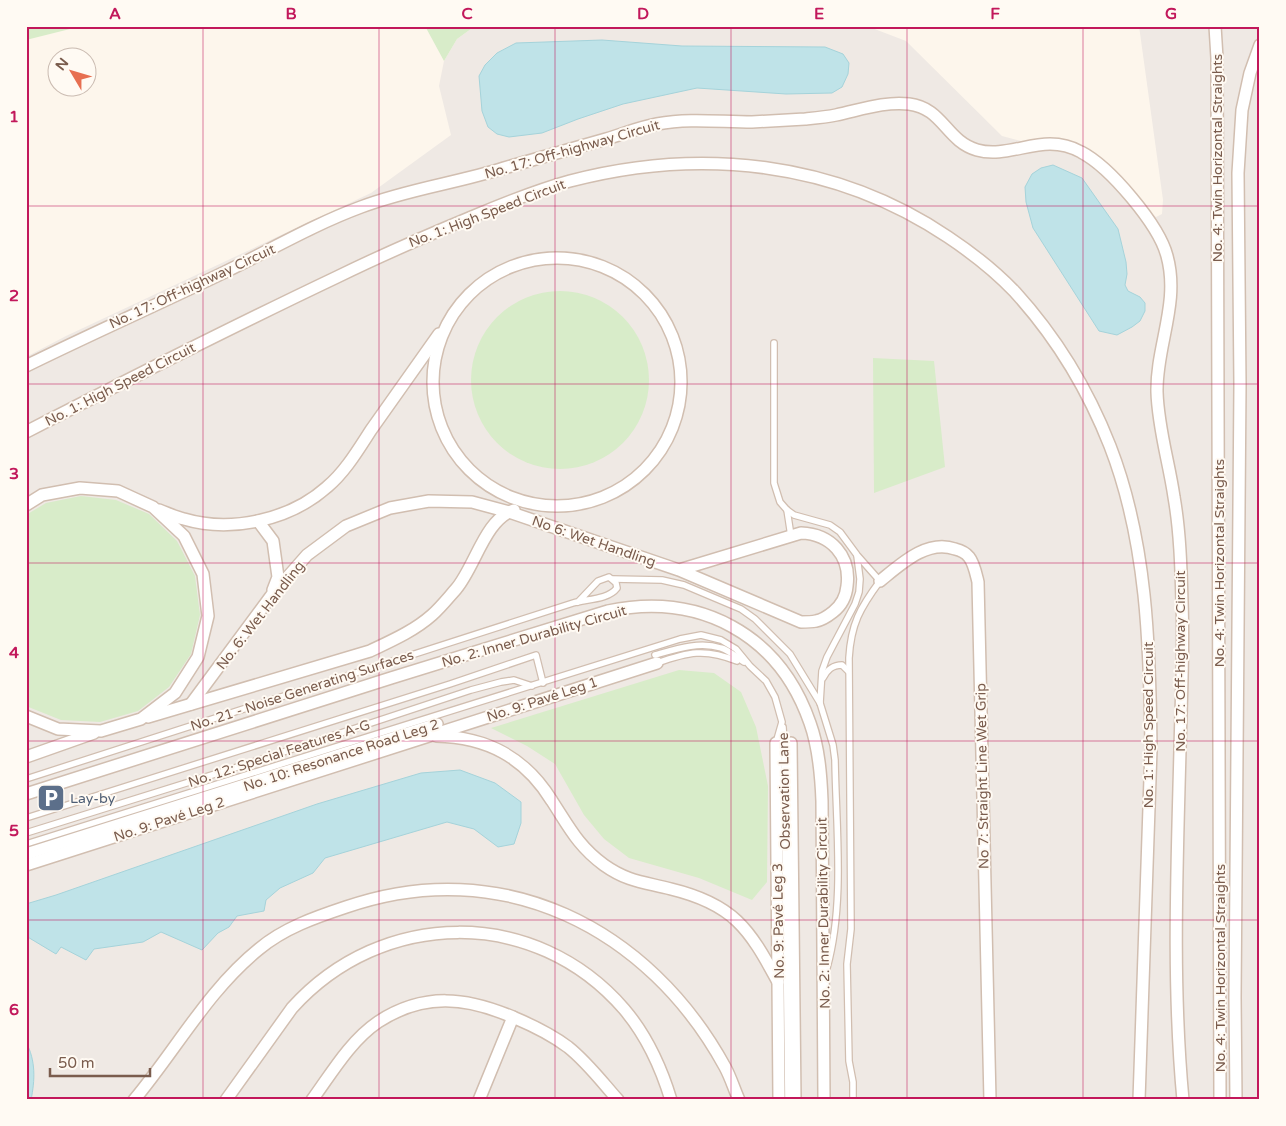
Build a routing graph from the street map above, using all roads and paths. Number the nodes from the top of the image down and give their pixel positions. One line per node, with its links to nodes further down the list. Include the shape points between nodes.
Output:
1 (1215, 26): 61 (street, No. 4: Twin Horizontal Straights)
2 (1260, 45): 62 (street, No. 4: Twin Horizontal Straights, via 1242,110 1238,173)
3 (450, 317): 8 (street, No 6: Wet Handling, via 434,357 433,401 447,442 474,476 507,496); 8 (street, No 6: Wet Handling, via 478,284 516,263 559,256 602,265 639,287 666,321 679,357 681,396 670,433 660,449 649,465 619,490 583,504); 12 (street, via 347,466 328,487 308,501)
4 (774, 343): 10 (lane, via 774,482 780,502)
5 (26, 366): 60 (street, No. 17: Off-highway Circuit, via 359,208 656,124 703,119 752,122 834,116 897,103 912,104 928,108 953,136 976,150 991,152 1050,144 1068,146 1085,154 1135,203 1160,235 1168,258 1171,286 1157,386 1159,416 1175,502 1182,600 1176,914 1177,1028)
6 (26, 432): 59 (street, No. 1: High Speed Circuit, via 292,298 416,240 536,192 600,174 683,163 772,168 827,179 857,190 935,228 990,268 1040,322 1096,413 1131,517 1145,611 1151,716)
7 (26, 505): 9 (street, via 42,495 80,488 118,492)
8 (544, 506): 11 (street, No. 6: Wet Handling)
9 (153, 507): 12 (street, via 205,524); 29 (street, via 184,536 203,574 208,616 198,658 175,693)
10 (787, 510): 13 (lane); 14 (lane, via 794,515 830,524)
11 (509, 512): 15 (street, No 6: Wet Handling); 18 (street, No. 6: Wet Handling, via 472,502 429,502 390,508 346,526 307,555); 27 (street, No. 6: Wet Handling, via 497,521 484,540 458,587 432,615 402,636 370,651)
12 (258, 521): 18 (street, via 273,542 278,577)
13 (791, 536): 15 (street, No 6: Wet Handling); 15 (street, No 6: Wet Handling, via 812,533 824,538 847,563 849,574 844,599 826,617 816,621 801,622)
14 (857, 555): 17 (lane); 23 (lane, via 859,592 827,656)
15 (679, 570)
16 (613, 579): 19 (lane, via 609,577 598,581); 19 (lane, No. 21 - Noise Generating Surfaces, via 617,588 613,592); 26 (lane, via 662,580 741,609 790,654)
17 (880, 581): 22 (lane, via 856,619); 58 (street, No 7: Straight Line Wet Grip, via 913,556 939,545 968,556 978,582)
18 (271, 596): 27 (street, No. 6: Wet Handling)
19 (578, 602): 36 (lane, No. 21 - Noise Generating Surfaces)
20 (656, 659): 21 (lane, via 707,652); 32 (street, No. 9: Pavé Leg 1); 41 (street, No. 10: Resonance Road Leg 2)
21 (750, 666): 24 (lane, Observation Lane, via 736,649 721,640 701,635); 30 (lane, Observation Lane, via 766,681 775,697)
22 (848, 671): 23 (lane, via 842,665 835,665); 57 (lane, via 852,929 847,964)
23 (822, 680): 26 (lane)
24 (543, 683): 25 (lane, Observation Lane); 38 (lane, via 536,654)
25 (533, 686): 39 (lane, No. 12: Special Features A-G, via 514,680 471,690); 40 (lane, Observation Lane)
26 (820, 703): 44 (lane, via 835,760 838,882 833,947)
27 (191, 704): 29 (street, No. 6: Wet Handling)
28 (26, 716): 31 (street, via 58,729)
29 (142, 719): 31 (street)
30 (782, 722): 33 (lane, Observation Lane); 34 (lane); 54 (lane, Observation Lane)
31 (101, 731): 35 (street)
32 (426, 736): 42 (street, No. 9: Pavé Leg 2); 43 (street, via 457,737 502,750 540,783 587,852 622,876 715,904 749,933)
33 (776, 743): 43 (street, No. 9: Pavé Leg 3)
34 (791, 743): 55 (street)
35 (26, 756)
36 (26, 779)
37 (26, 794): 44 (street, No. 2: Inner Durability Circuit, via 608,611 664,606 702,613 740,631 771,656 794,686 811,724 821,774)
38 (26, 818)
39 (26, 833)
40 (26, 844)
41 (26, 854)
42 (26, 864)
43 (778, 982): 53 (street, No. 9: Pavé Leg 3)
44 (823, 982): 56 (street, No. 2: Inner Durability Circuit)
45 (513, 1017): 48 (street, via 459,1000 417,1004 399,1011 362,1035); 49 (street); 50 (street, via 549,1034 569,1048)
46 (134, 1100): 52 (street, via 190,1025 259,948 312,919 366,900 402,892 456,889 499,893 537,903 572,917 621,946 678,998 717,1054)
47 (226, 1100): 51 (street, via 292,1008 322,980 362,955 397,940 456,933 506,938 535,947 557,956 592,979 624,1009 640,1031 664,1076)
48 (312, 1100)
49 (479, 1100)
50 (618, 1100)
51 (671, 1100)
52 (739, 1100)
53 (779, 1100)
54 (788, 1100)
55 (795, 1100)
56 (824, 1100)
57 (853, 1100)
58 (990, 1100)
59 (1139, 1100)
60 (1183, 1100)
61 (1220, 1100)
62 (1236, 1100)

